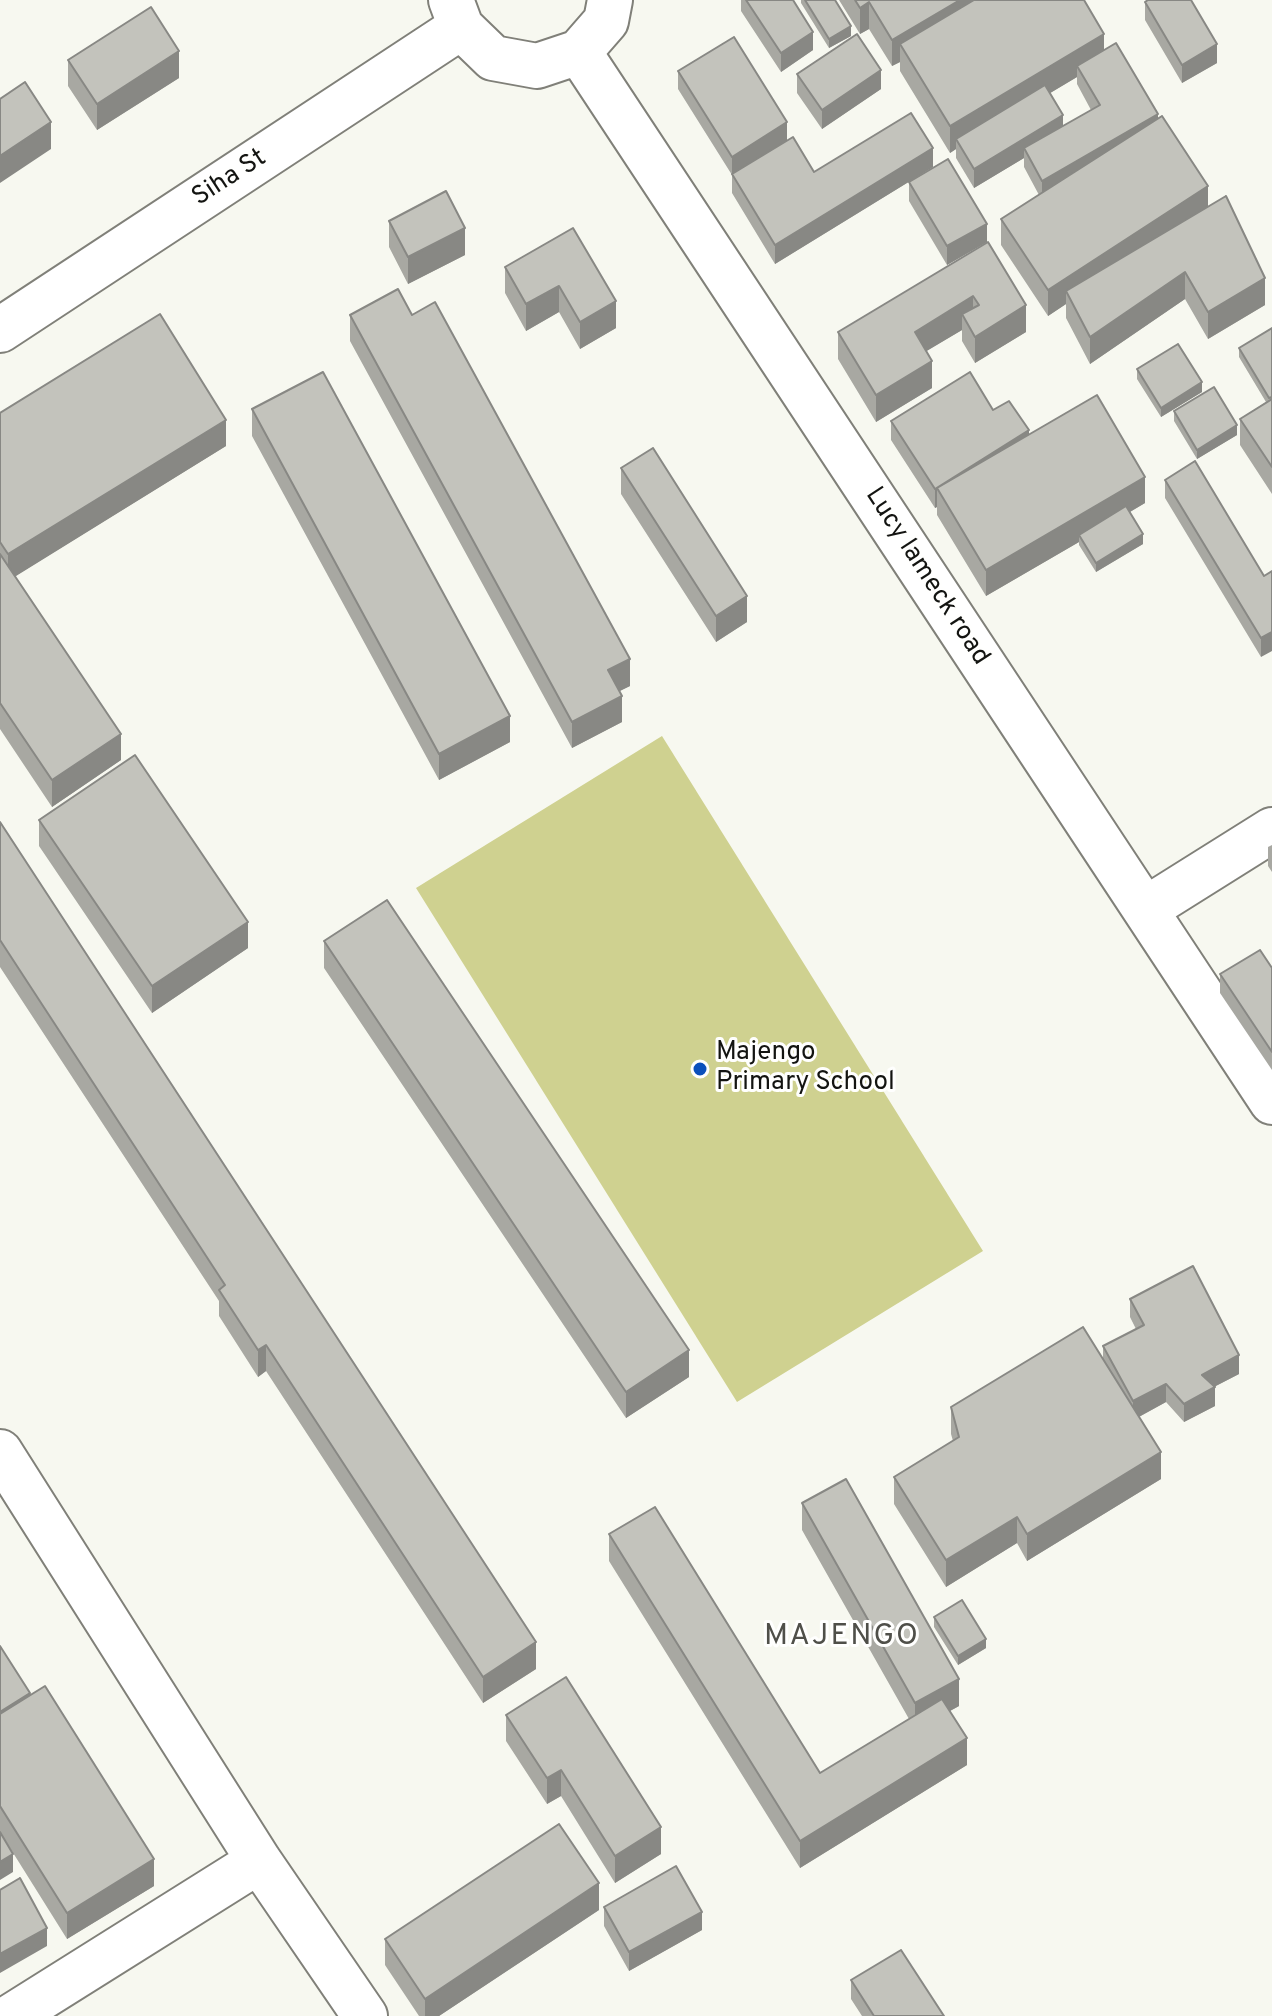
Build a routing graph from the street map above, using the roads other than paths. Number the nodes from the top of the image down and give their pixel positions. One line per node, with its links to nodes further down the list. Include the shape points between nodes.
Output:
1 (610, 0): 3 (street, via 606,21)
2 (456, 14): 3 (street, via 493,58 537,66); 4 (street, Siha St)
3 (579, 52): 6 (street, Lucy lameck road)
4 (0, 330)
5 (1272, 830): 6 (street)
6 (1146, 909): 7 (street, Lucy lameck road)
7 (1272, 1102)
8 (0, 1452): 9 (street)
9 (259, 1861): 10 (street); 11 (street)
10 (12, 2016)
11 (365, 2016)

